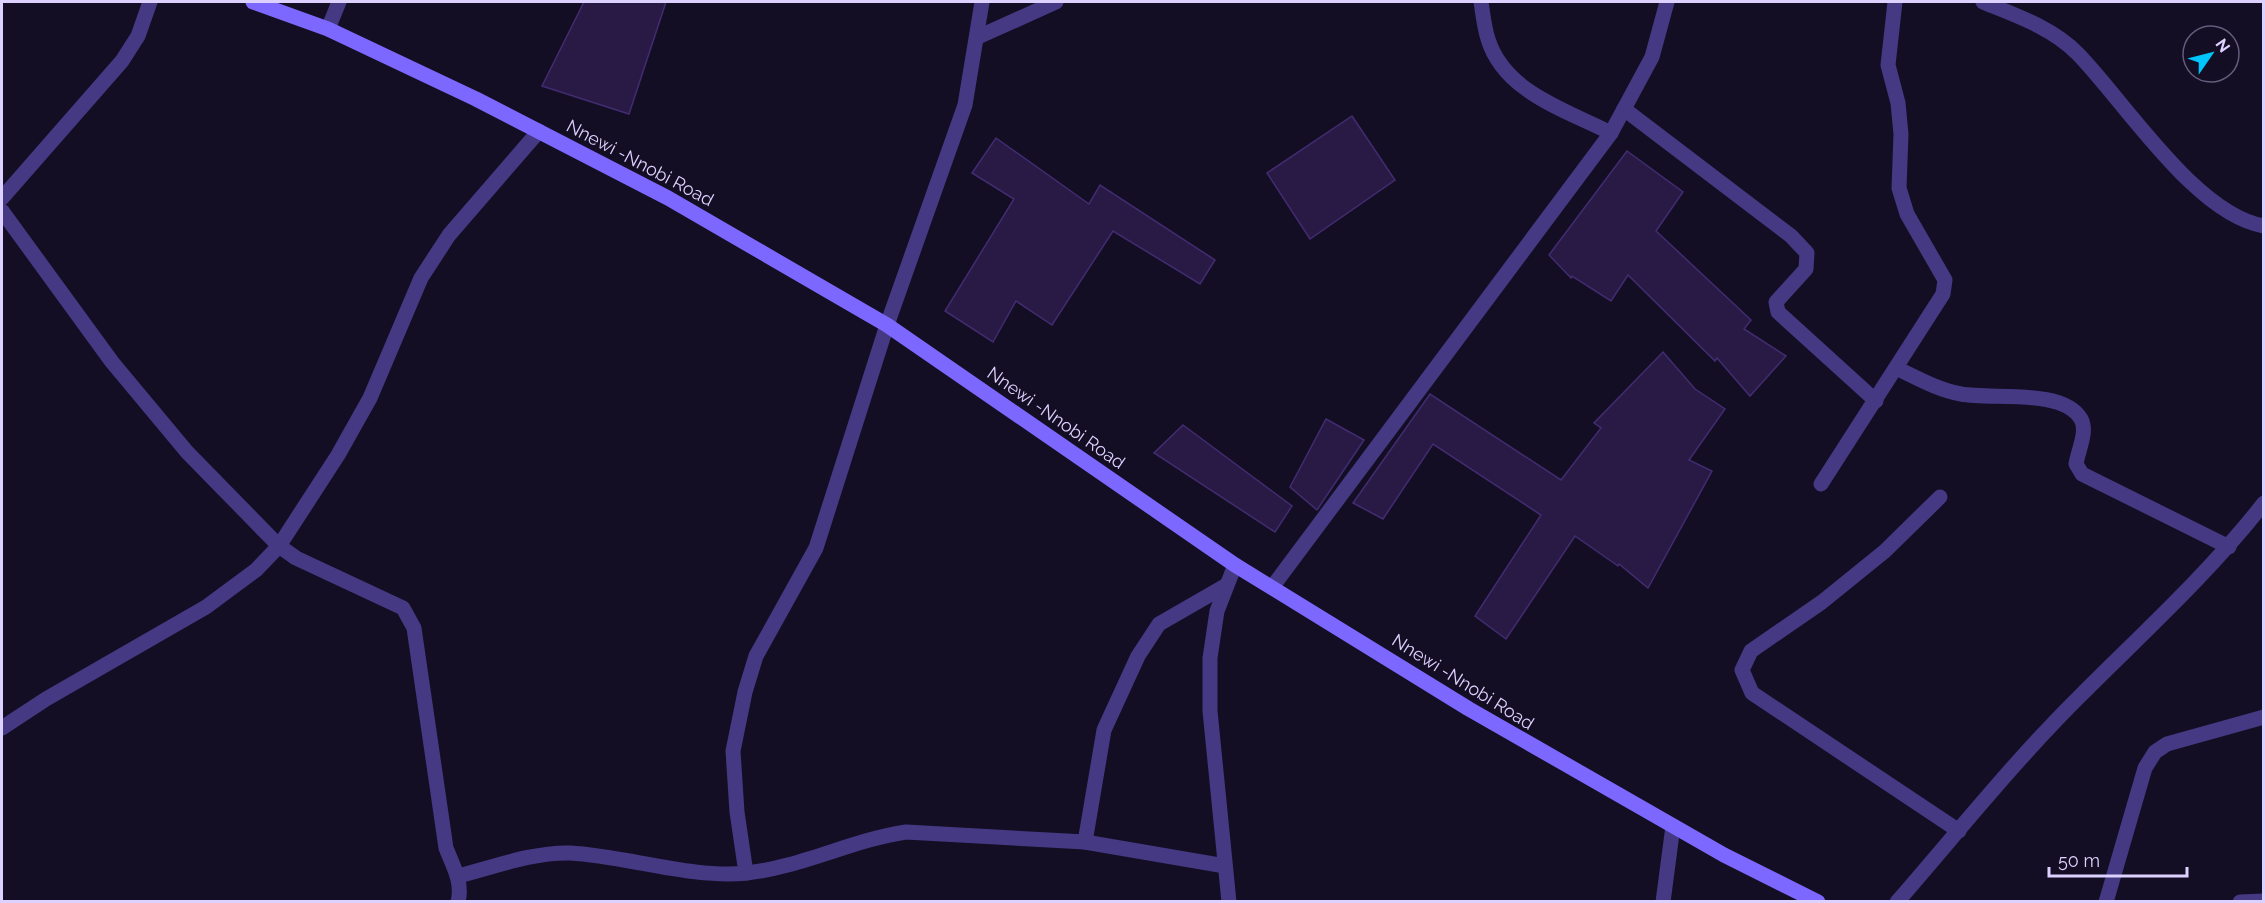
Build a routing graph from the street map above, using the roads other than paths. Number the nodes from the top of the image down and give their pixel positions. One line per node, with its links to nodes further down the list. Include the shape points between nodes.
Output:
1 (150, 2): 15 (street, via 138,36 122,61)
2 (253, 2): 10 (main road, Nnewi -Nnobi Road)
3 (339, 2): 10 (street)
4 (982, 2): 11 (street)
5 (1056, 2): 11 (street)
6 (1480, 2): 14 (street, via 1488,39 1501,66 1521,87)
7 (1667, 2): 12 (street, via 1652,57)
8 (1895, 2): 19 (street, via 1888,65 1901,134 1899,188 1907,214 1945,280 1943,294)
9 (1983, 2): 17 (street, via 2051,33 2077,53 2171,164 2249,224)
10 (328, 29): 13 (main road, Nnewi -Nnobi Road)
11 (978, 37): 18 (street, via 965,105)
12 (1624, 109): 14 (street); 20 (street, via 1807,252 1806,269 1776,302 1778,312)
13 (538, 131): 18 (main road, Nnewi -Nnobi Road, via 668,198); 24 (street, via 449,235 421,278 370,398)
14 (1611, 133): 28 (street)
15 (2, 198)
16 (2, 211): 24 (street, via 112,362 179,443)
17 (2264, 226)
18 (887, 325): 26 (main road, Nnewi -Nnobi Road); 35 (street, via 816,548 756,656 745,692 733,751)
19 (1896, 368): 20 (street); 25 (street, via 1930,385 1962,394 2043,398 2066,407 2080,417 2084,429 2076,464 2082,474)
20 (1876, 401): 21 (street)
21 (1821, 484)
22 (1941, 497): 32 (street, via 1885,551 1750,651 1742,670 1752,693)
23 (2264, 503): 25 (street)
24 (279, 546): 30 (street, via 256,570 206,606); 36 (street, via 296,558 403,608 410,616 446,848)
25 (2229, 547): 32 (street, via 2057,719)
26 (1236, 565): 27 (street); 28 (main road, Nnewi -Nnobi Road)
27 (1225, 586): 33 (street, via 1159,624 1138,657 1104,730); 34 (street, via 1216,611 1210,658 1210,711)
28 (1272, 586): 31 (main road, Nnewi -Nnobi Road, via 1534,748)
29 (2264, 717): 43 (street, via 2167,744 2155,752 2145,768)
30 (2, 728)
31 (1673, 826): 40 (street); 41 (main road, Nnewi -Nnobi Road)
32 (1959, 831): 42 (street)
33 (1085, 842): 34 (street); 35 (street, via 906,832 786,866)
34 (1225, 866): 39 (street)
35 (746, 873): 36 (street, via 690,872 661,865 545,854)
36 (458, 876): 38 (street)
37 (2264, 901): 44 (street)
38 (459, 902)
39 (1228, 902)
40 (1663, 902)
41 (1818, 902)
42 (1897, 902)
43 (2106, 902)
44 (2240, 902)

